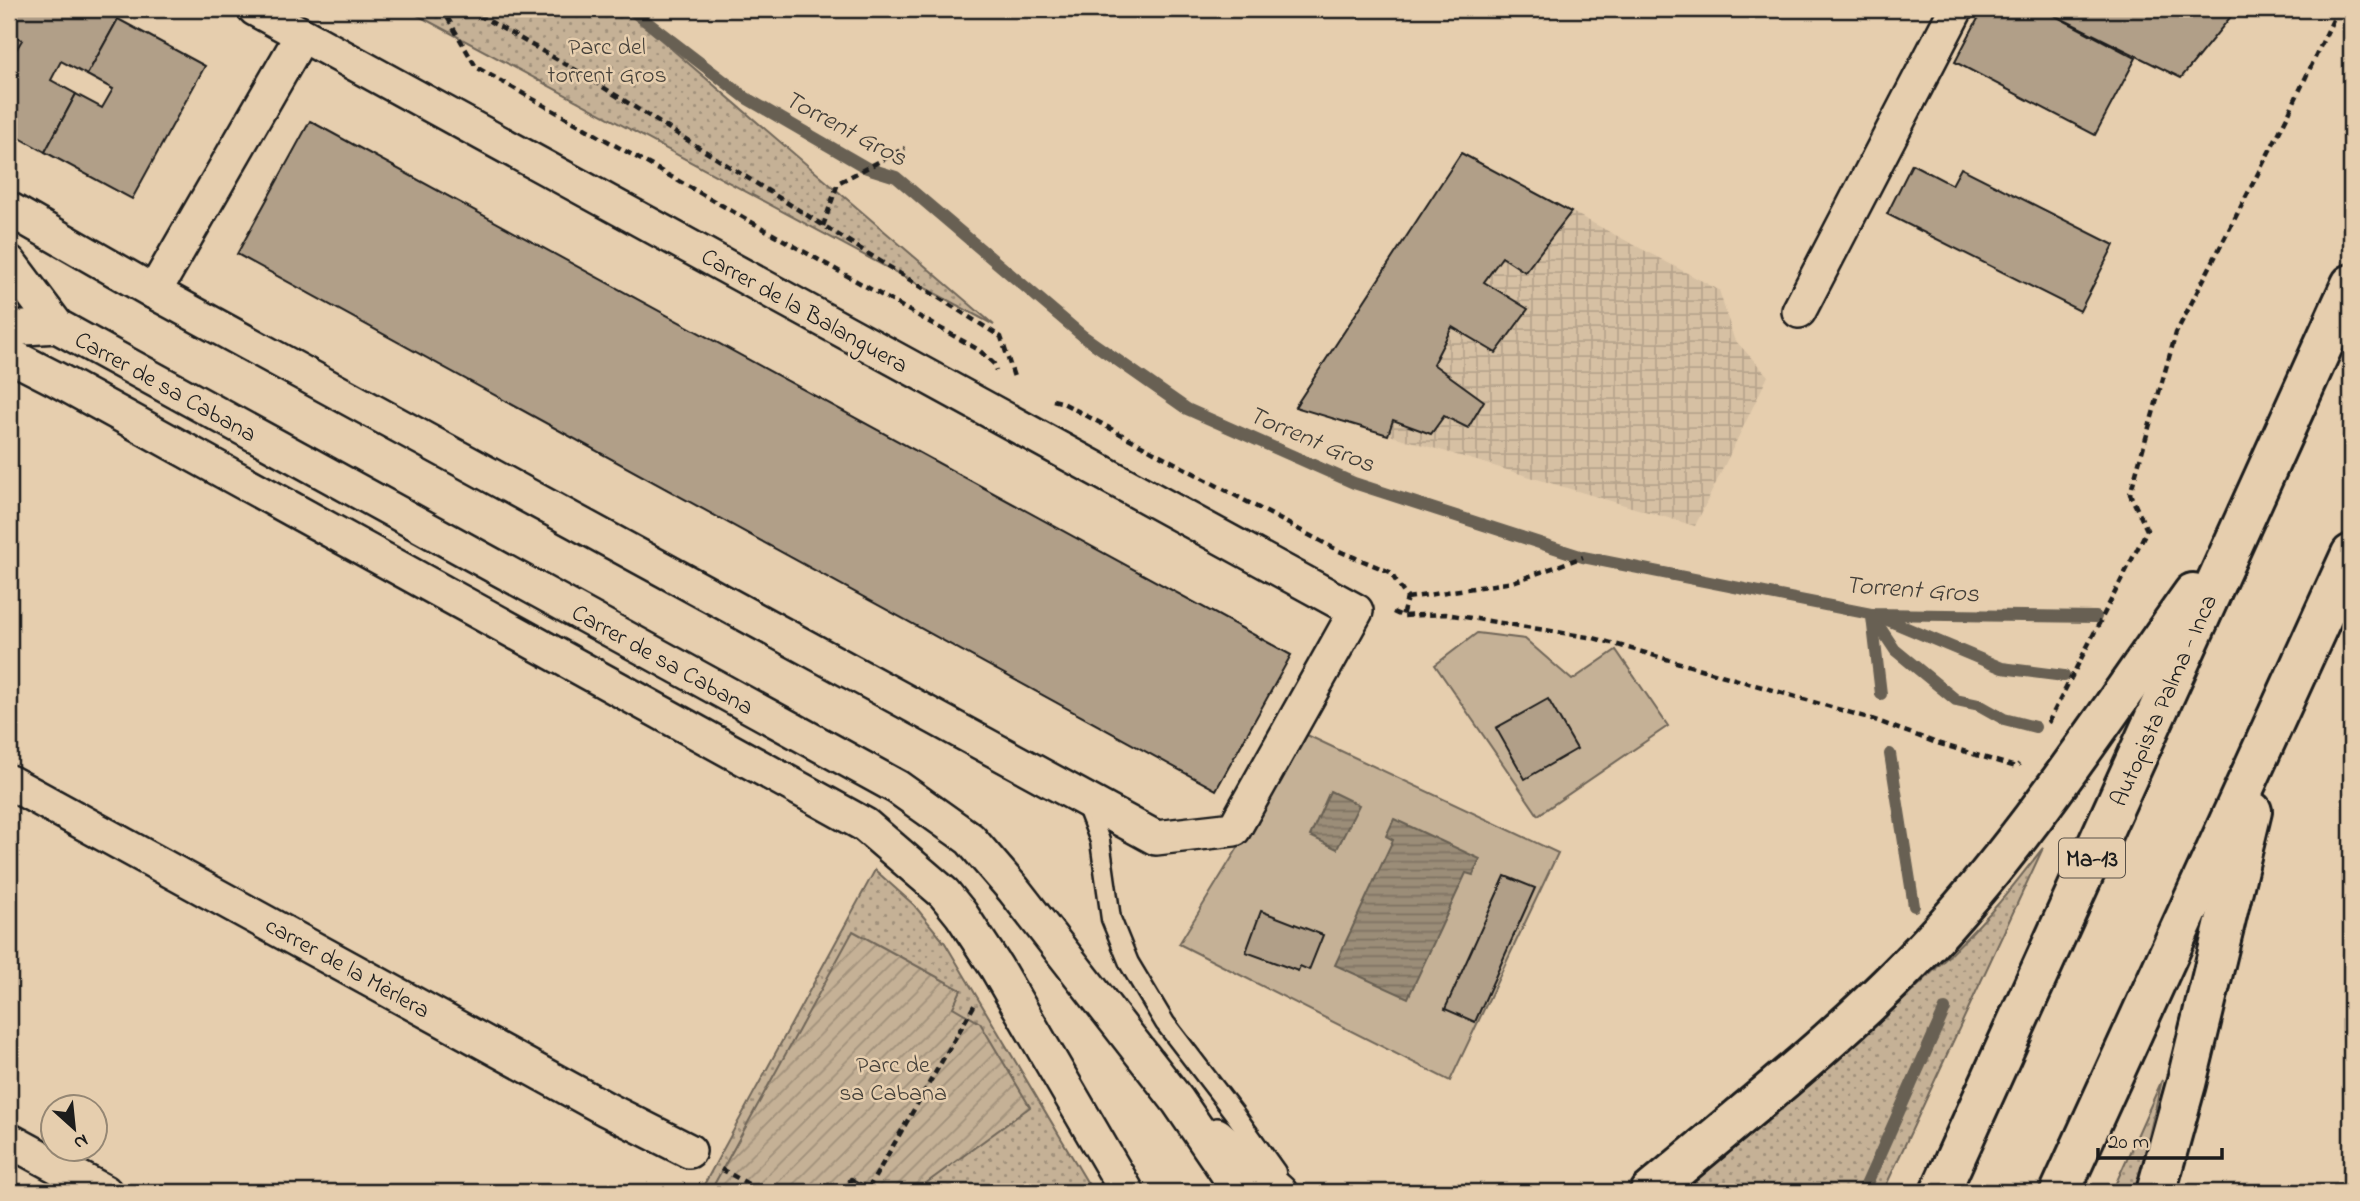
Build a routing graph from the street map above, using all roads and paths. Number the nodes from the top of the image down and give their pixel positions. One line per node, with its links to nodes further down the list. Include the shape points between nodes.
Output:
1 (255, 9): 6 (street, Carrer de la Balanguera)
2 (440, 9): 17 (path, via 476,68 979,350 994,364)
3 (468, 9): 9 (path, via 574,69)
4 (1956, 9): 13 (street)
5 (2338, 9): 27 (path, via 2176,333 2130,494 2147,530)
6 (302, 35): 12 (street); 30 (street, Carrer de la Balanguera, via 1356,611 1234,829 1156,838)
7 (905, 148): 9 (path, via 838,183)
8 (9, 209): 12 (street)
9 (824, 226): 18 (path, via 1001,337)
10 (9, 262): 14 (street, Carrer de sa Cabana)
11 (2351, 284): 20 (highway, Autopista Palma - Inca / Ma-13)
12 (154, 292): 30 (street)
13 (1800, 311)
14 (57, 326): 15 (street, Carrer de sa Cabana); 32 (street, Carrer de sa Cabana, via 897,787 945,819 970,839 1014,890)
15 (9, 329)
16 (9, 355): 31 (street, via 865,825 944,893)
17 (997, 376)
18 (1015, 381)
19 (1050, 399): 23 (path, via 1339,551 1390,572)
20 (2244, 523): 43 (highway, via 2024,829 1948,922 1871,1000); 44 (highway, Autopista Palma - Inca / Ma-13)
21 (2351, 554): 26 (highway)
22 (1583, 557): 23 (path, via 1513,582)
23 (1407, 598): 25 (path)
24 (1390, 610): 25 (path)
25 (1402, 616): 28 (path, via 1446,614 1594,638 1872,719 2016,767)
26 (2273, 726): 45 (highway); 46 (highway)
27 (2044, 731)
28 (2023, 759)
29 (9, 782): 34 (street, carrer de la Mèrlera)
30 (1084, 798): 42 (lane, via 1100,841 1111,919 1129,963 1165,1023)
31 (996, 967): 38 (path, via 868,1189 851,1179); 39 (street)
32 (1178, 1101): 40 (street, Carrer de sa Cabana); 41 (street, Carrer de sa Cabana)
33 (9, 1140): 35 (street)
34 (689, 1151): 37 (path)
35 (54, 1180): 36 (street)
36 (105, 1192)
37 (763, 1192)
38 (843, 1192)
39 (1127, 1192)
40 (1240, 1192)
41 (1280, 1192)
42 (1290, 1192)
43 (1650, 1192)
44 (1940, 1192)
45 (2060, 1192)
46 (2156, 1192)

